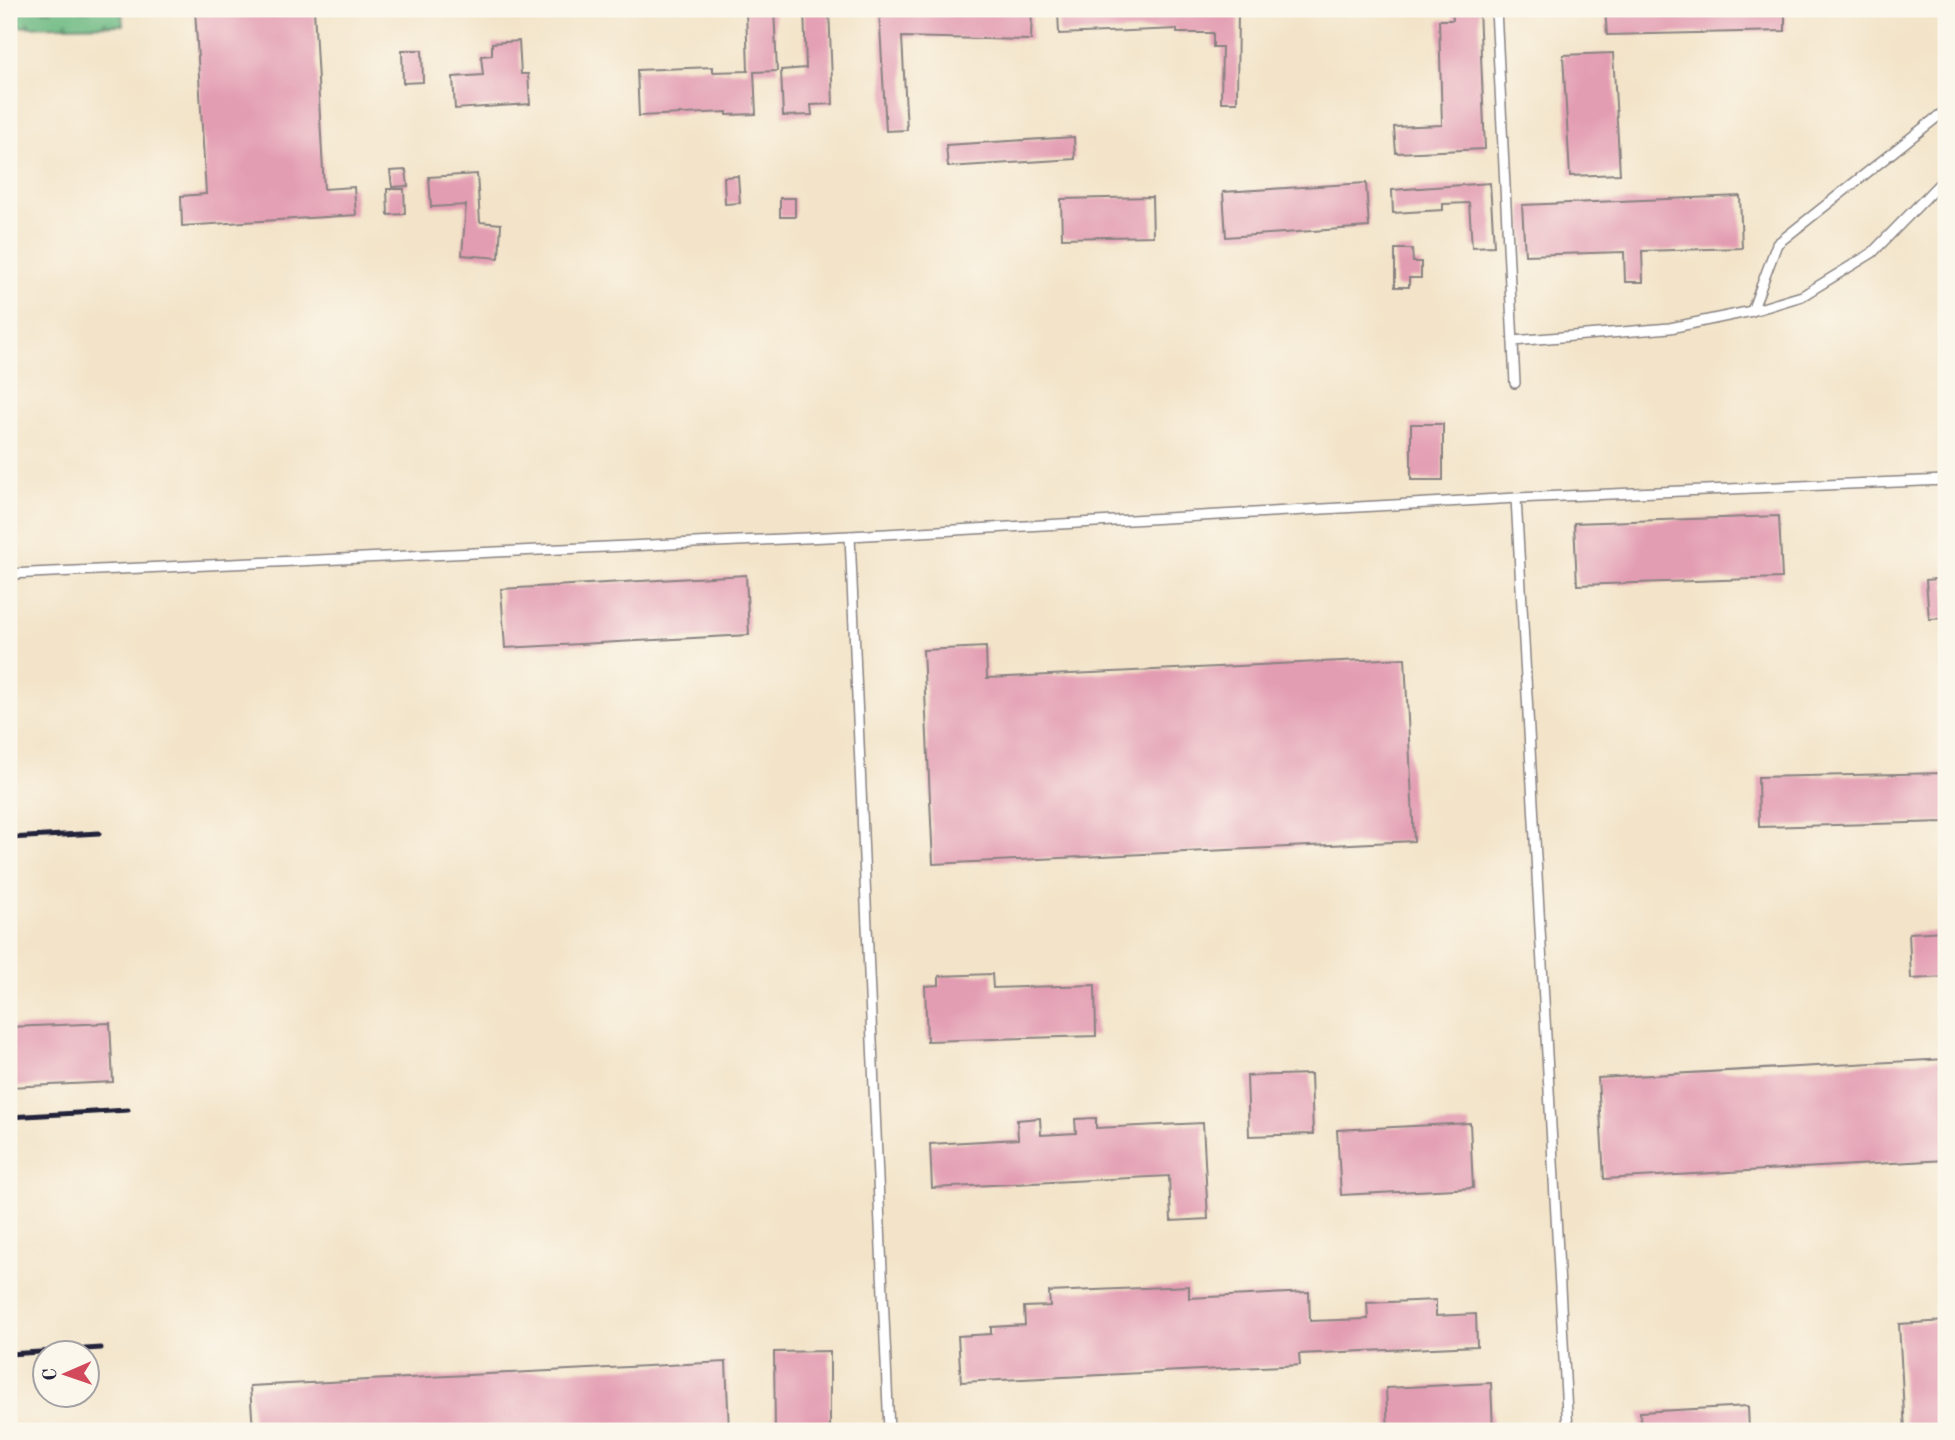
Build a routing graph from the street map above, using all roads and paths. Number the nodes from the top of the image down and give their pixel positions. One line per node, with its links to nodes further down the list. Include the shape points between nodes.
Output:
1 (1496, 9): 5 (lane)
2 (1946, 110): 4 (lane, via 1777,244)
3 (1946, 177): 4 (lane, via 1872,253 1802,296)
4 (1752, 311): 5 (lane, via 1670,328)
5 (1513, 341): 6 (lane)
6 (1515, 383)
7 (1946, 480): 8 (lane)
8 (1516, 498): 9 (lane); 12 (lane)
9 (850, 536): 10 (lane); 11 (lane)
10 (9, 574)
11 (888, 1431)
12 (1568, 1431)

